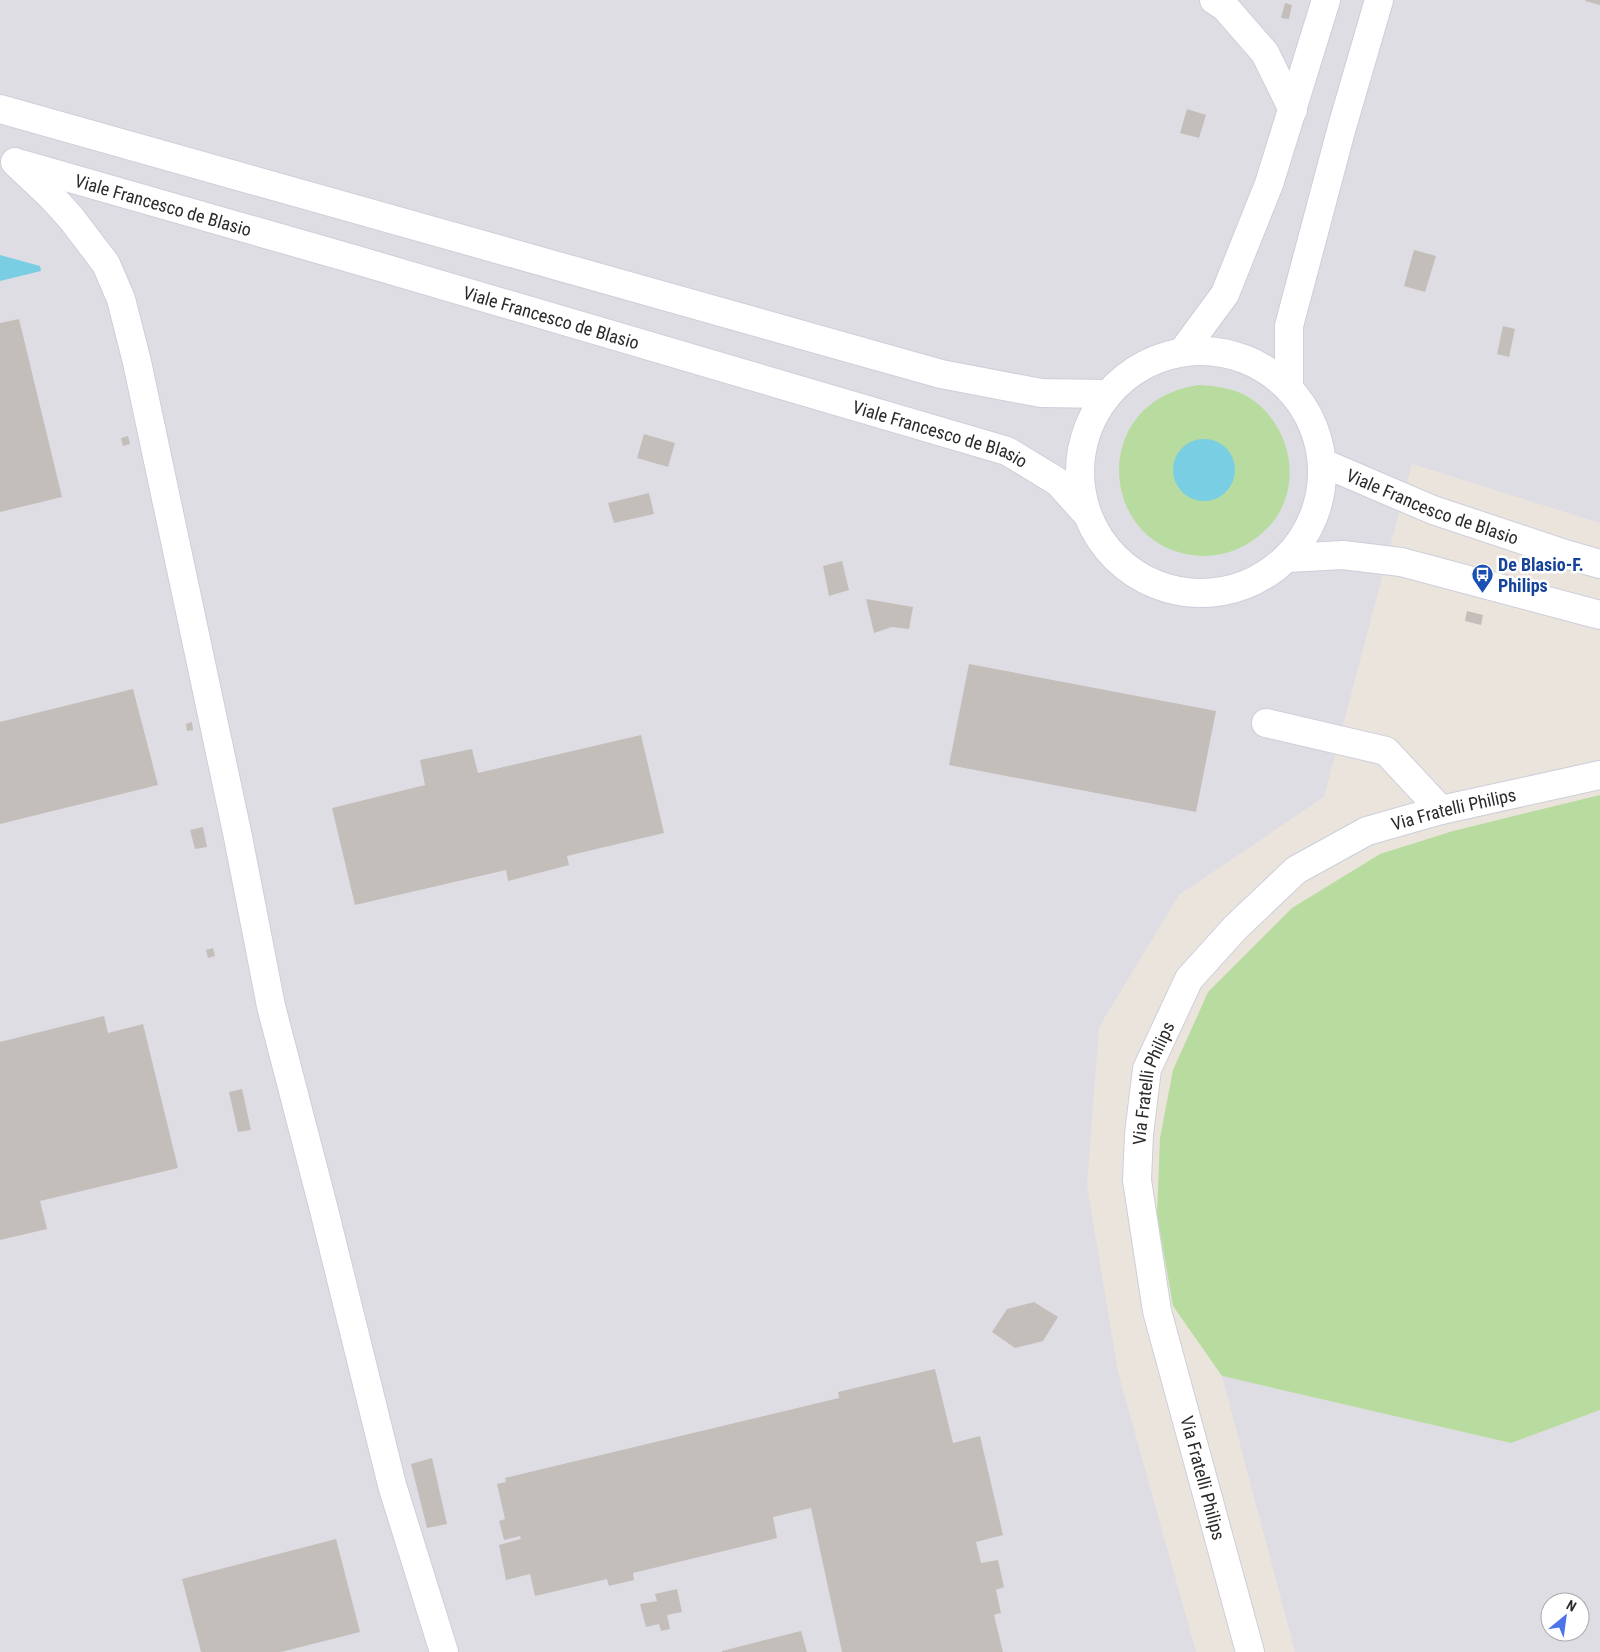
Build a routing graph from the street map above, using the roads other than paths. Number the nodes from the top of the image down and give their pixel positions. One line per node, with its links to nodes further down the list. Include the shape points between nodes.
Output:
1 (1214, 0): 5 (street, via 1225,7 1265,53)
2 (1326, 0): 5 (street)
3 (1379, 0): 8 (street, via 1289,326)
4 (0, 110): 9 (street, via 941,374 1041,393)
5 (1293, 110): 7 (street, via 1269,184 1226,294)
6 (7, 160): 11 (street, Viale Francesco de Blasio, via 1007,451 1058,482); 18 (street, via 51,196 71,218 106,264 121,299 272,1006 392,1485)
7 (1183, 351): 8 (street, via 1222,352 1258,364); 9 (street, via 1154,359 1128,374)
8 (1289, 388): 10 (street, via 1312,423)
9 (1106, 394): 11 (street, via 1086,430 1078,470)
10 (1323, 463): 12 (street, via 1320,497 1309,530); 13 (street, Viale Francesco de Blasio, via 1433,510)
11 (1084, 511): 12 (street, via 1101,542 1126,568 1156,586 1191,594 1227,592 1260,579)
12 (1288, 558): 14 (street, via 1344,555 1401,562)
13 (1600, 564)
14 (1600, 615)
15 (1266, 723): 17 (street, via 1386,751)
16 (1600, 775): 17 (street, Via Fratelli Philips)
17 (1441, 810): 19 (street, Via Fratelli Philips, via 1367,831 1296,870 1235,928 1189,979 1147,1069 1137,1180 1158,1311)
18 (444, 1652)
19 (1250, 1652)

